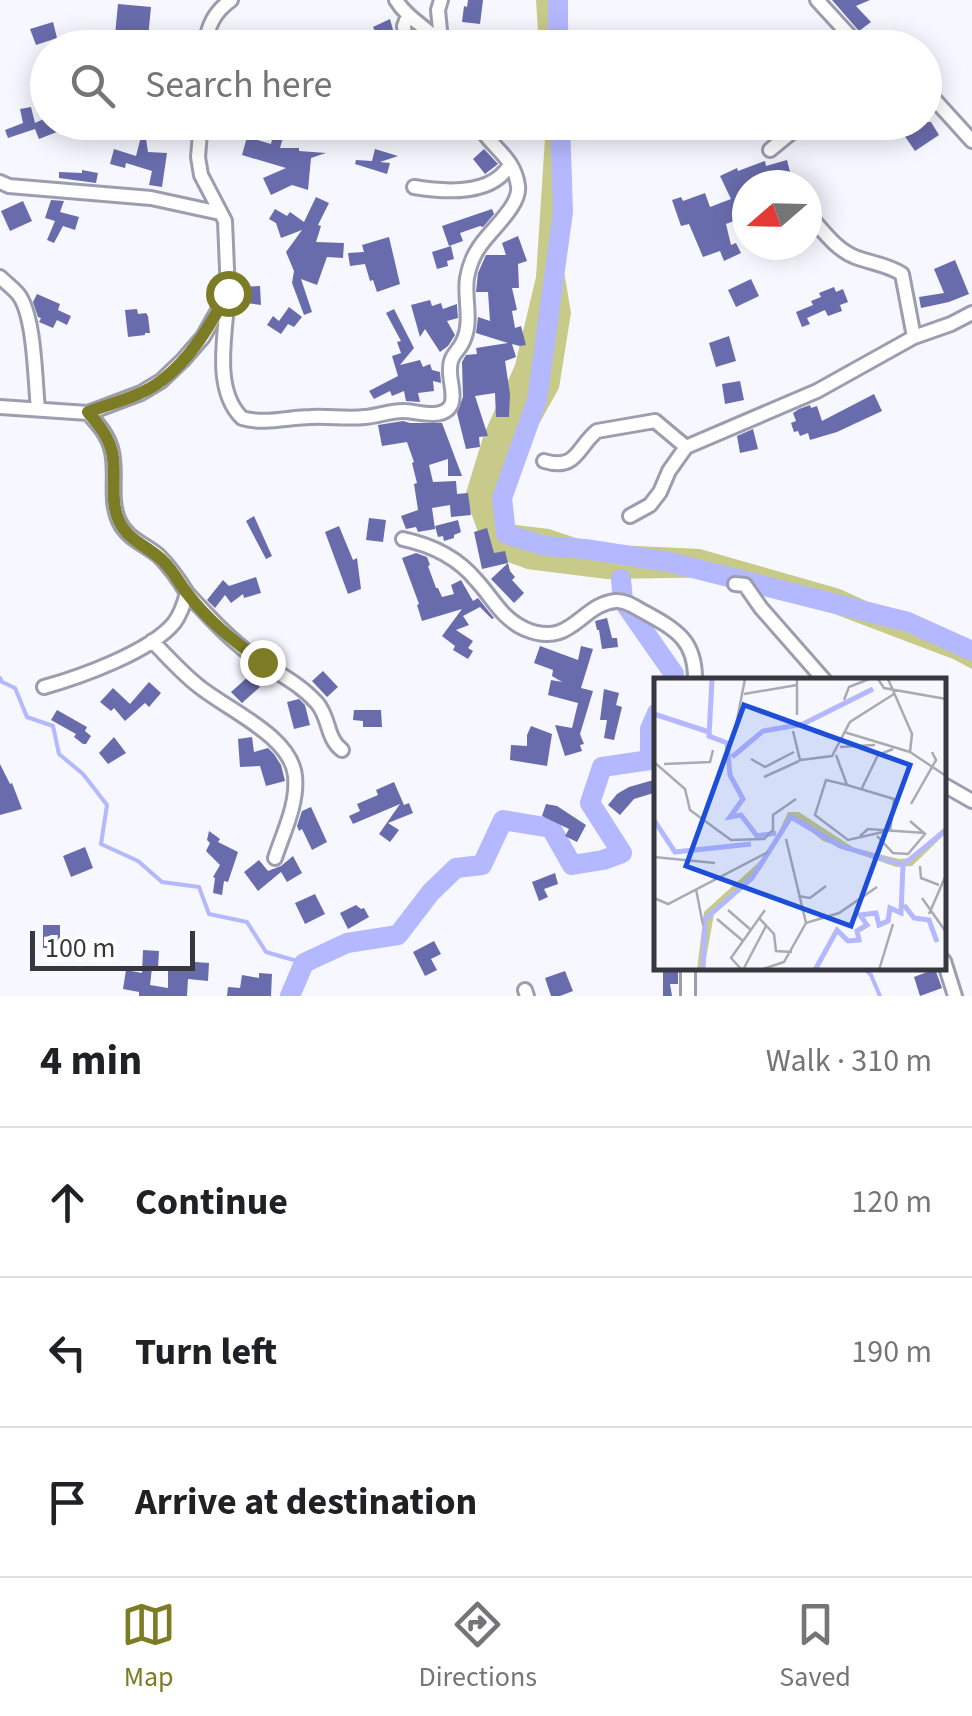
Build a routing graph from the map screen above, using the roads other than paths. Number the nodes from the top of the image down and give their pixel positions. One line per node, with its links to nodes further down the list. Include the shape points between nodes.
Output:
1 (231, 0): 6 (street)
2 (396, 0): 5 (street)
3 (440, 0): 9 (street)
4 (817, 0): 10 (street)
5 (408, 15): 7 (street); 8 (street)
6 (209, 30)
7 (404, 30)
8 (429, 30)
9 (441, 30)
10 (844, 30)
11 (942, 108): 15 (street)
12 (200, 140): 20 (street, via 201,175)
13 (491, 140): 17 (street)
14 (782, 140): 16 (street)
15 (972, 141)
16 (770, 150)
17 (510, 164): 19 (street, via 496,179 464,190); 23 (street, via 518,195 470,262 466,334 450,360 452,400 444,412 242,418 224,378)
18 (0, 182): 20 (street, via 172,201)
19 (414, 187)
20 (220, 213): 23 (street)
21 (822, 229): 25 (street, via 854,256 902,274)
22 (0, 277): 27 (street, via 24,304)
23 (228, 293): 28 (street, via 202,337 162,381)
24 (972, 313): 25 (street)
25 (914, 338): 29 (street, via 817,391)
26 (0, 407): 27 (street)
27 (38, 409): 28 (street)
28 (88, 412): 34 (street, via 112,452 118,520 128,536 162,559)
29 (686, 447): 30 (street, via 656,422 597,431 575,458); 31 (street, via 650,505)
30 (544, 461)
31 (630, 516)
32 (403, 539): 36 (street, via 463,566 509,621 529,631 552,634 623,601 674,629 696,660)
33 (735, 584): 37 (street, via 745,585)
34 (187, 593): 35 (street, via 175,622); 39 (street, via 226,634 318,704 332,742)
35 (152, 641): 38 (street); 42 (street, via 194,683 278,742 292,764 294,798)
36 (696, 678)
37 (822, 678)
38 (44, 687)
39 (342, 750)
40 (947, 787): 41 (street)
41 (972, 801)
42 (274, 858)
43 (947, 970): 44 (street)
44 (955, 996)

